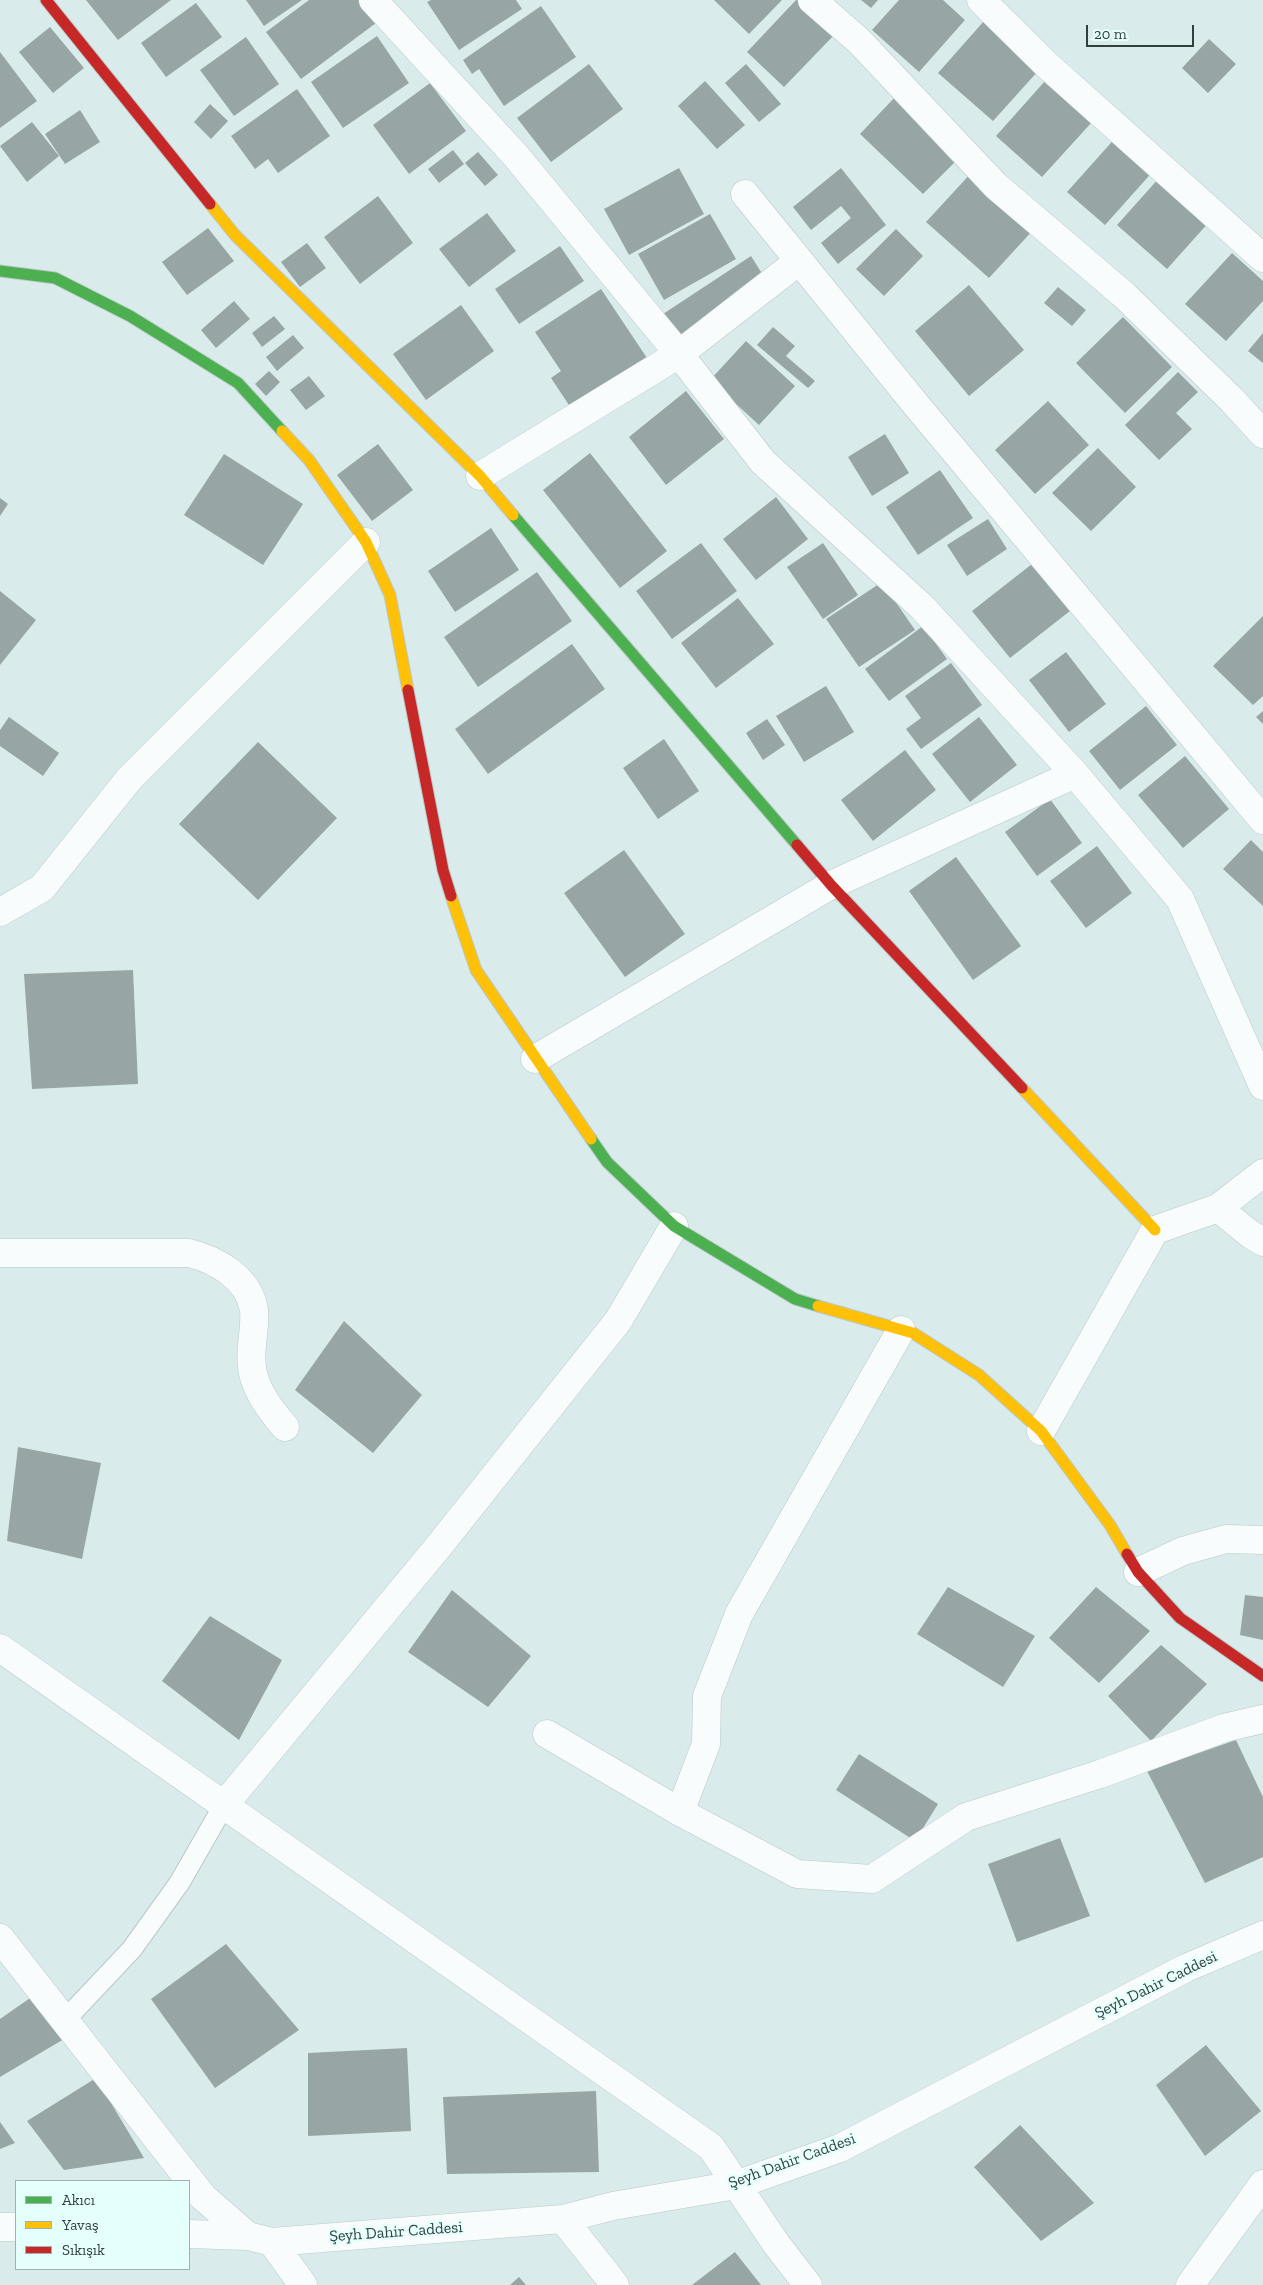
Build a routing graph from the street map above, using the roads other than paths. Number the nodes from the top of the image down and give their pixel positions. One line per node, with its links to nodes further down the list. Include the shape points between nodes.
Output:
1 (46, 0): 11 (street, via 235,235)
2 (373, 0): 9 (street, via 516,156)
3 (812, 0): 10 (street, via 859,41 996,186 1124,295)
4 (980, 0): 6 (street, via 1048,66)
5 (745, 194): 7 (street)
6 (1263, 258)
7 (799, 260): 9 (street); 14 (street)
8 (0, 271): 12 (street, via 55,278 130,316 238,383 309,460)
9 (679, 354): 11 (street); 13 (street, via 763,462 922,607)
10 (1263, 434)
11 (480, 476): 15 (street)
12 (366, 542): 16 (street, via 130,779 42,888); 17 (street, via 390,595 443,870 476,970)
13 (1075, 774): 15 (street); 18 (street, via 1180,899)
14 (1263, 820)
15 (831, 885): 17 (street); 22 (street)
16 (0, 912)
17 (535, 1059): 21 (street, via 607,1162)
18 (1263, 1086)
19 (1263, 1173): 20 (street)
20 (1218, 1208): 22 (street); 23 (street)
21 (674, 1226): 25 (street, via 795,1298); 34 (street, via 618,1321 438,1547)
22 (1155, 1230): 27 (street)
23 (1263, 1242)
24 (0, 1253): 26 (street, via 189,1253 219,1263 242,1284 249,1296 254,1310 252,1368 266,1402)
25 (901, 1330): 27 (street, via 913,1333 979,1375); 35 (street, via 739,1614 707,1696 706,1744)
26 (285, 1427)
27 (1041, 1431): 29 (street, via 1110,1524)
28 (1263, 1540): 29 (street, via 1226,1540 1183,1551)
29 (1138, 1572): 31 (street, via 1180,1618)
30 (0, 1648): 34 (street)
31 (1263, 1676)
32 (1263, 1719): 35 (street, via 1224,1728 1100,1774 966,1817 872,1879 797,1874)
33 (547, 1734): 35 (street)
34 (224, 1805): 38 (lane, via 180,1882 132,1949); 42 (street, via 711,2147)
35 (680, 1812)
36 (1263, 1935): 42 (street, Şeyh Dahir Caddesi, via 1186,1968 840,2148)
37 (0, 1938): 38 (street)
38 (64, 2020): 39 (street)
39 (190, 2180)
40 (190, 2180): 47 (street, via 203,2197)
41 (1263, 2184): 51 (street)
42 (736, 2185): 43 (street, Şeyh Dahir Caddesi, via 613,2206); 50 (street)
43 (563, 2219): 47 (street, Şeyh Dahir Caddesi); 49 (street)
44 (0, 2227): 45 (street)
45 (15, 2227)
46 (190, 2234): 47 (street, Şeyh Dahir Caddesi)
47 (260, 2239): 48 (street)
48 (303, 2285)
49 (615, 2285)
50 (808, 2285)
51 (1190, 2285)

